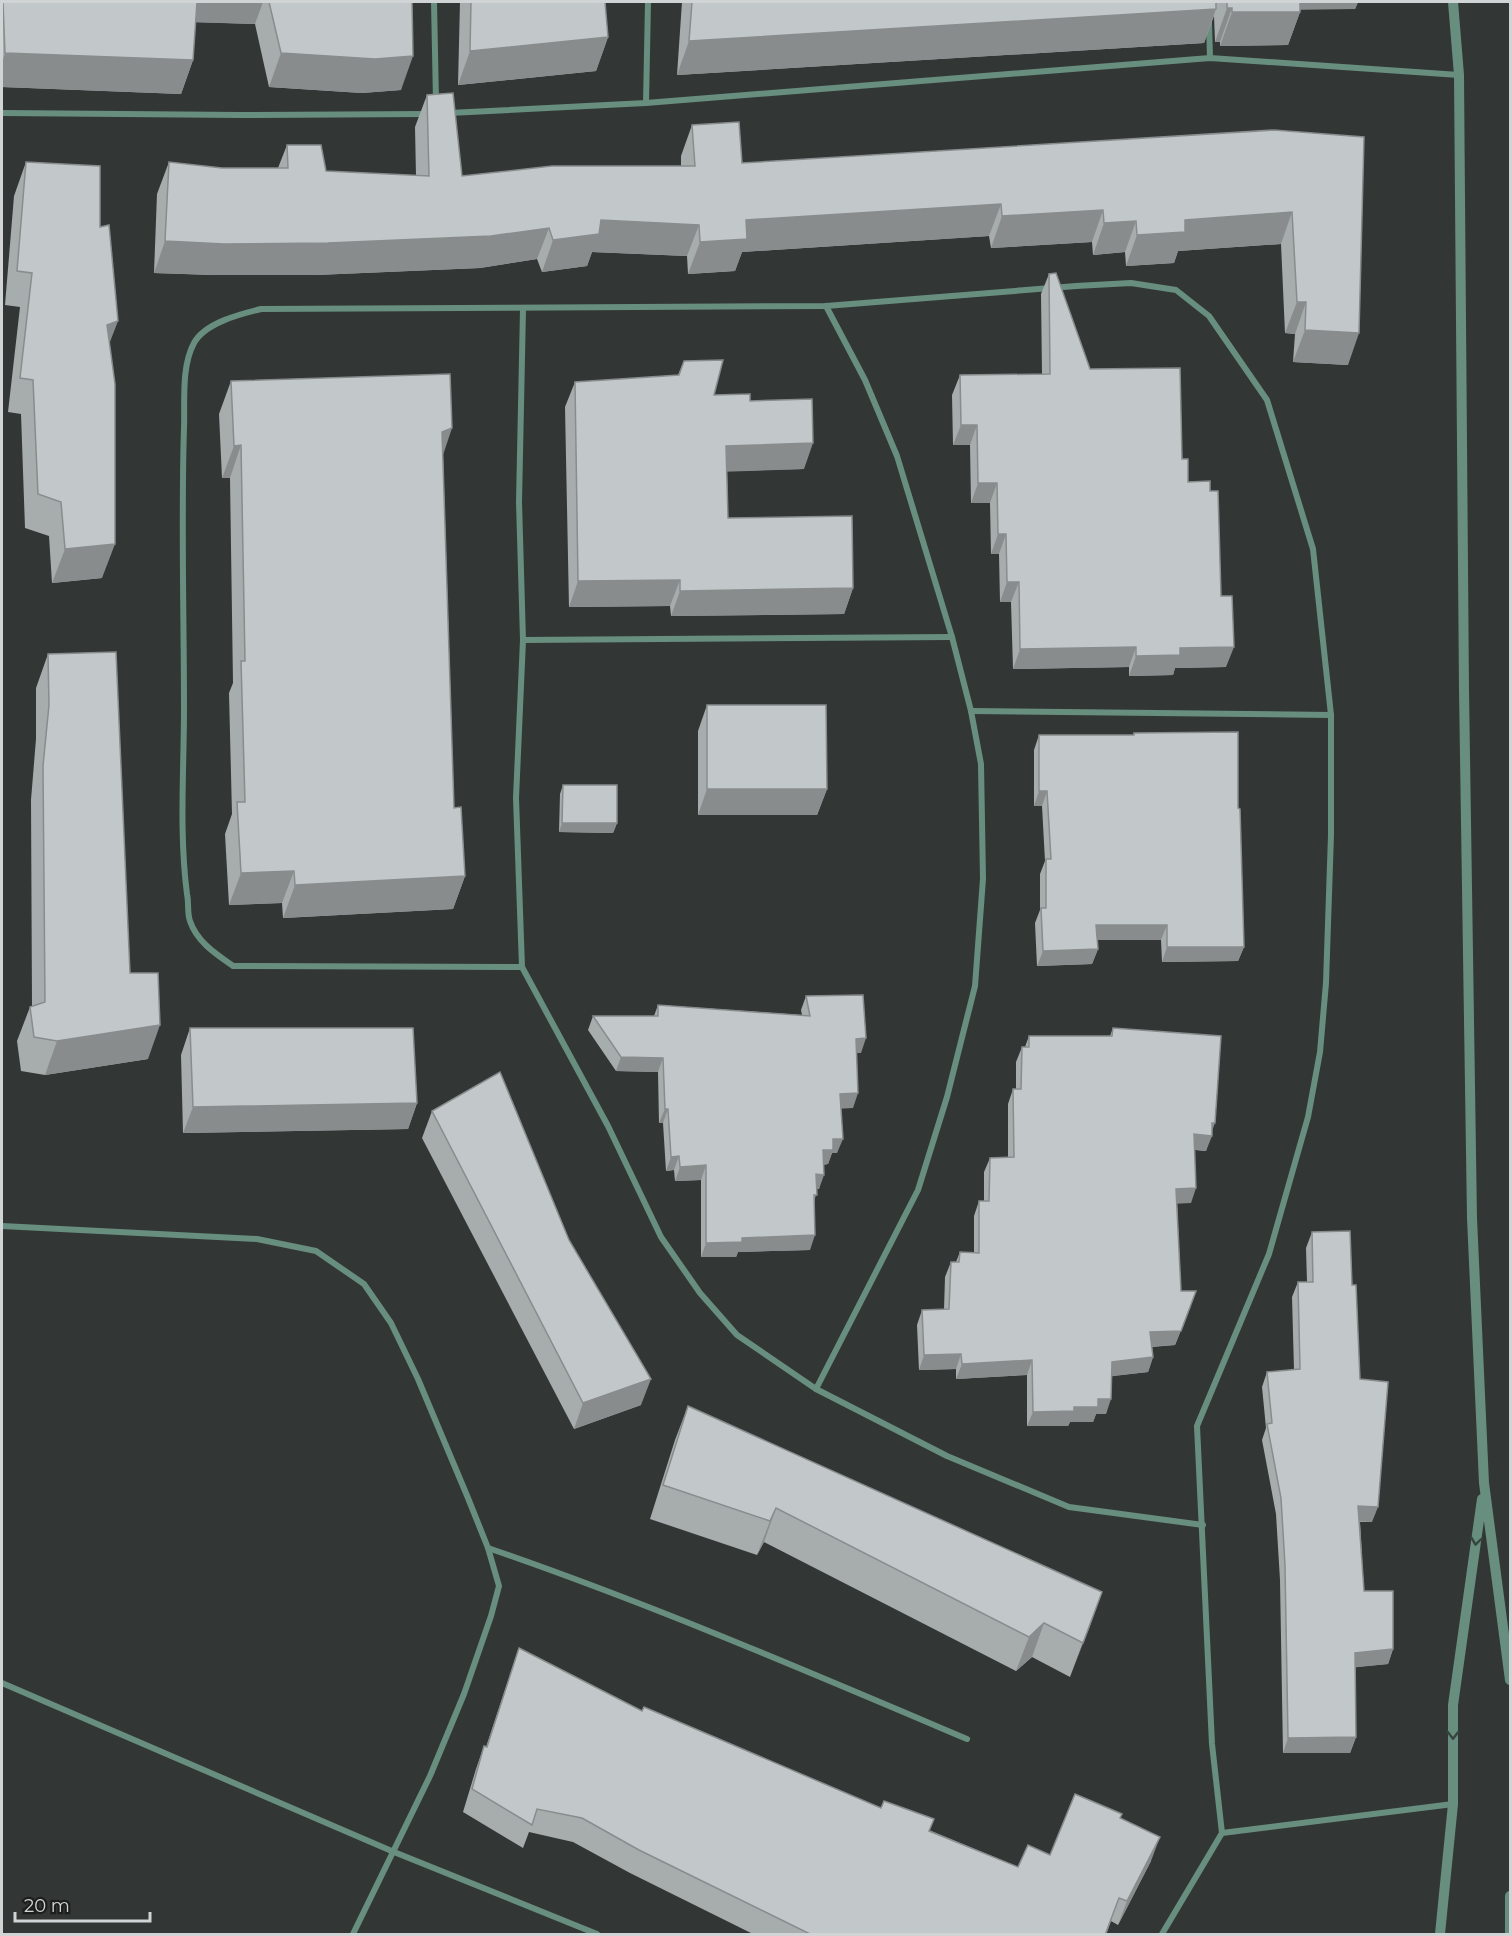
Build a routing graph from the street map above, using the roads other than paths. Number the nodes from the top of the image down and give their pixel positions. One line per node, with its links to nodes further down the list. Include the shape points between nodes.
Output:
1 (434, 2): 9 (street)
2 (648, 2): 7 (street)
3 (1452, 2): 6 (street)
4 (1208, 13): 5 (street)
5 (1210, 58): 6 (street); 7 (street)
6 (1459, 75): 19 (street, via 1472,1218)
7 (646, 103): 9 (street)
8 (2, 113): 9 (street)
9 (436, 114)
10 (826, 306): 11 (street); 12 (street, via 897,456); 15 (street, via 1131,283 1176,290 1209,316 1267,400 1313,549)
11 (523, 309): 13 (street, via 519,502); 16 (street, via 261,309 215,324 194,342 186,367 182,500 184,861 189,918 194,931 212,952 233,966)
12 (952, 637): 13 (street); 14 (street)
13 (523, 640): 16 (street, via 516,798)
14 (971, 711): 15 (street); 18 (street, via 981,764 983,867 975,986 918,1190)
15 (1331, 715): 20 (street, via 1331,835 1320,1052 1308,1117 1269,1254 1197,1426)
16 (522, 967): 18 (street, via 608,1126 661,1238 700,1293 737,1335)
17 (2, 1226): 21 (street, via 257,1239 316,1251 364,1284 391,1323 418,1378)
18 (816, 1389): 20 (street, via 947,1456 1069,1507)
19 (1484, 1483): 22 (street); 25 (street, one-way to 25, via 1453,1705)
20 (1203, 1525): 26 (street, via 1212,1744)
21 (488, 1548): 24 (street, via 597,1586); 27 (street, via 499,1586 491,1616 451,1725)
22 (1510, 1680)
23 (2, 1683): 27 (street)
24 (968, 1739)
25 (1453, 1804): 26 (street); 32 (street)
26 (1222, 1833): 31 (street)
27 (394, 1852): 29 (street); 30 (street)
28 (1510, 1896): 33 (street)
29 (353, 1935)
30 (597, 1935)
31 (1162, 1935)
32 (1440, 1935)
33 (1510, 1935)

